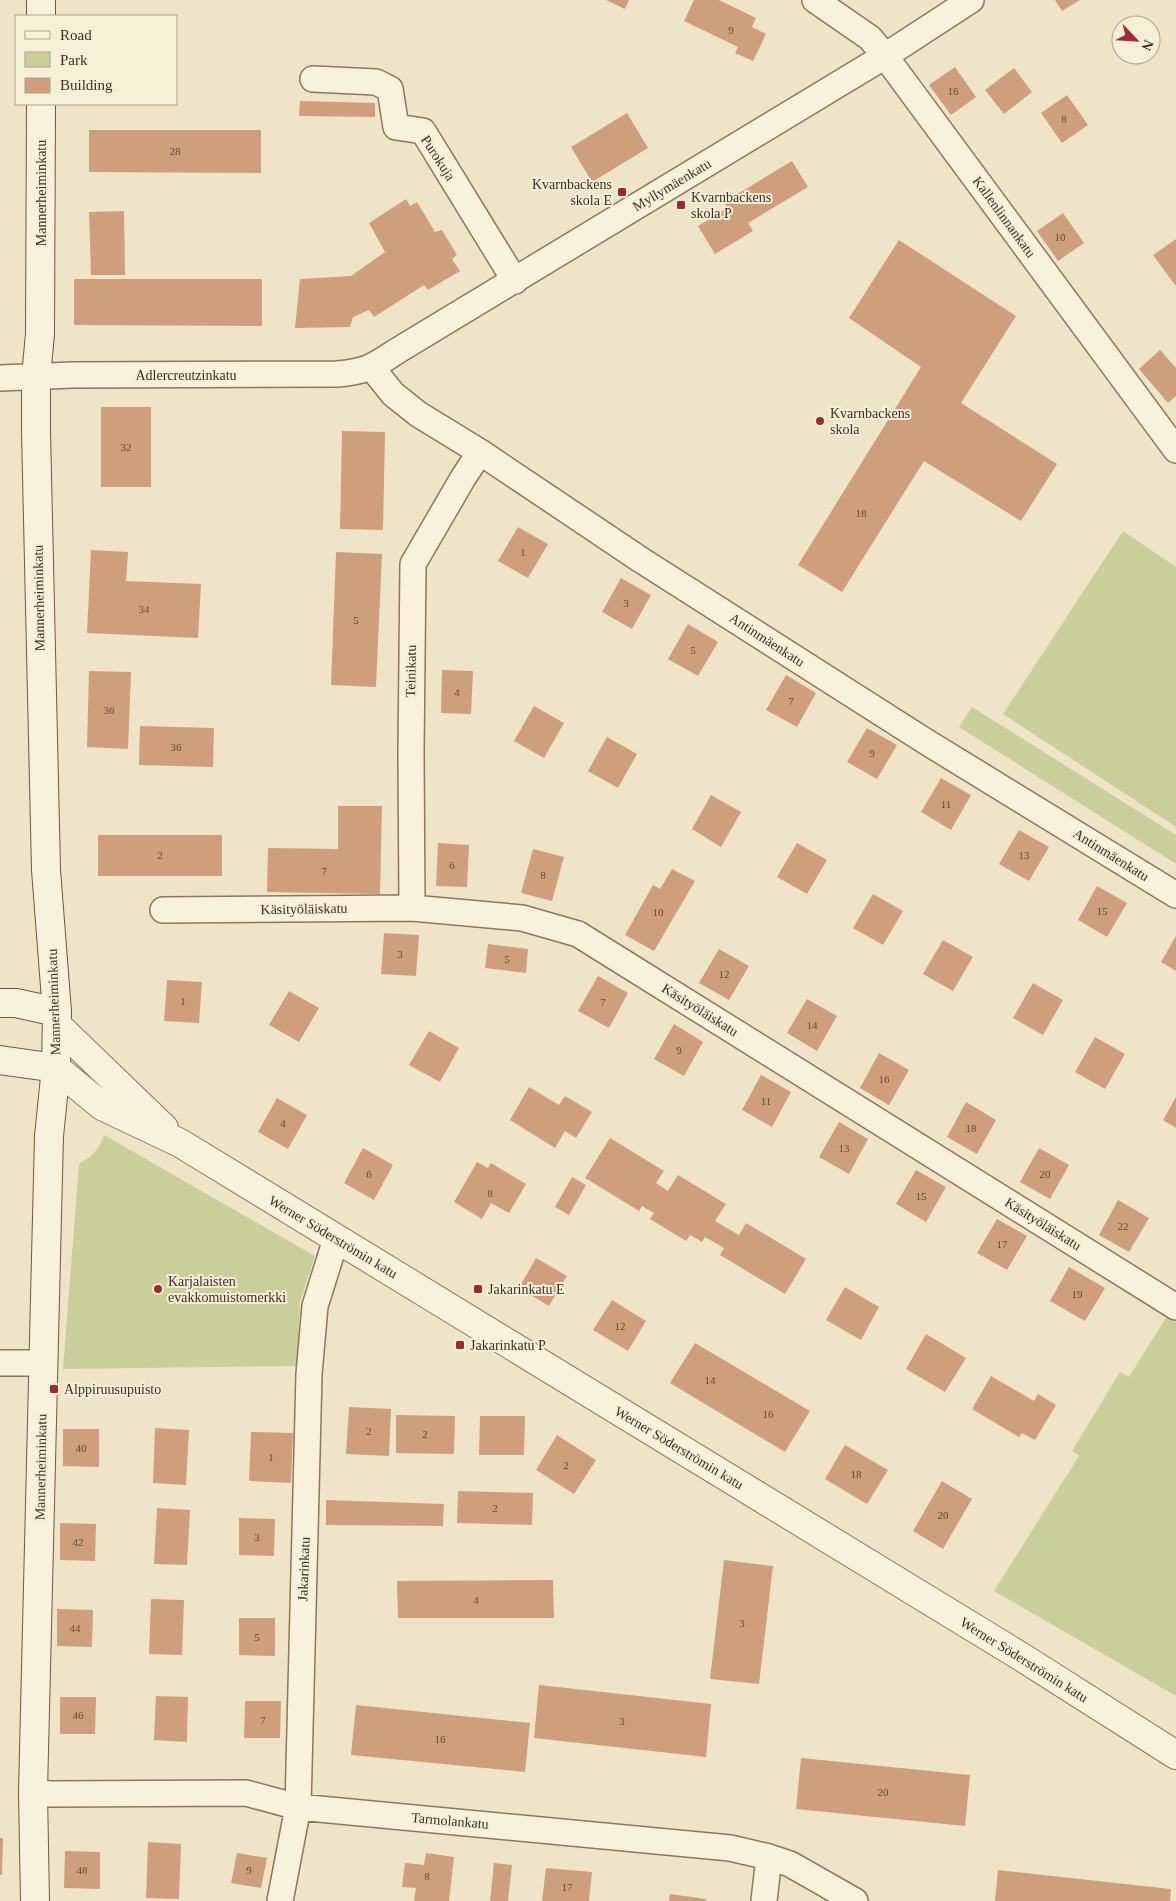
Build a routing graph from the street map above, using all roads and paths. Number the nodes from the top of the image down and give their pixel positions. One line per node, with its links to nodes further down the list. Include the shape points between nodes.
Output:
1 (41, 0): 4 (main road)
2 (815, 0): 5 (street, Kallenlinnankatu, via 870,38)
3 (972, 0): 5 (street, Myllymäenkatu)
4 (41, 15)
5 (885, 56): 8 (street, Myllymäenkatu); 12 (street, Kallenlinnankatu)
6 (313, 79): 8 (street, Purokuja, via 376,82 390,89 396,127 422,131)
7 (41, 105): 10 (main road, Mannerheiminkatu, via 40,334)
8 (515, 281): 9 (street, Myllymäenkatu)
9 (372, 368): 10 (street, Adlercreutzinkatu, via 336,374); 13 (street, Antinmäenkatu, via 393,394 418,414)
10 (36, 377): 11 (street, Adlercreutzinkatu); 18 (main road, Mannerheiminkatu, via 46,870)
11 (0, 378)
12 (1176, 450)
13 (480, 452): 14 (street, Antinmäenkatu, via 641,560); 15 (street, Teinikatu, via 413,564)
14 (1176, 895)
15 (412, 908): 16 (street, Käsityöläiskatu); 23 (street, Käsityöläiskatu, via 522,918 578,934)
16 (163, 910)
17 (0, 1003): 18 (main road, via 16,1003)
18 (57, 1018): 20 (main road, Mannerheiminkatu); 21 (main road, Werner Söderströmin katu)
19 (0, 1060): 20 (main road)
20 (56, 1068): 21 (main road, Werner Söderströmin katu, via 102,1106); 27 (main road, Mannerheiminkatu, via 49,1136)
21 (180, 1143): 22 (main road, Werner Söderströmin katu)
22 (336, 1238): 26 (main road, Werner Söderströmin katu, via 1020,1656); 28 (street, Jakarinkatu, via 315,1306 309,1374)
23 (1176, 1307)
24 (32, 1363): 25 (street)
25 (0, 1364)
26 (1176, 1755)
27 (34, 1792): 28 (street, Tarmolankatu, via 246,1792); 30 (main road, Mannerheiminkatu)
28 (298, 1807): 29 (street, Tarmolankatu, via 730,1848); 31 (street, Jakarinkatu)
29 (769, 1857): 32 (street); 33 (street, Tarmolankatu, via 790,1864)
30 (35, 1901)
31 (280, 1901)
32 (764, 1901)
33 (855, 1901)

